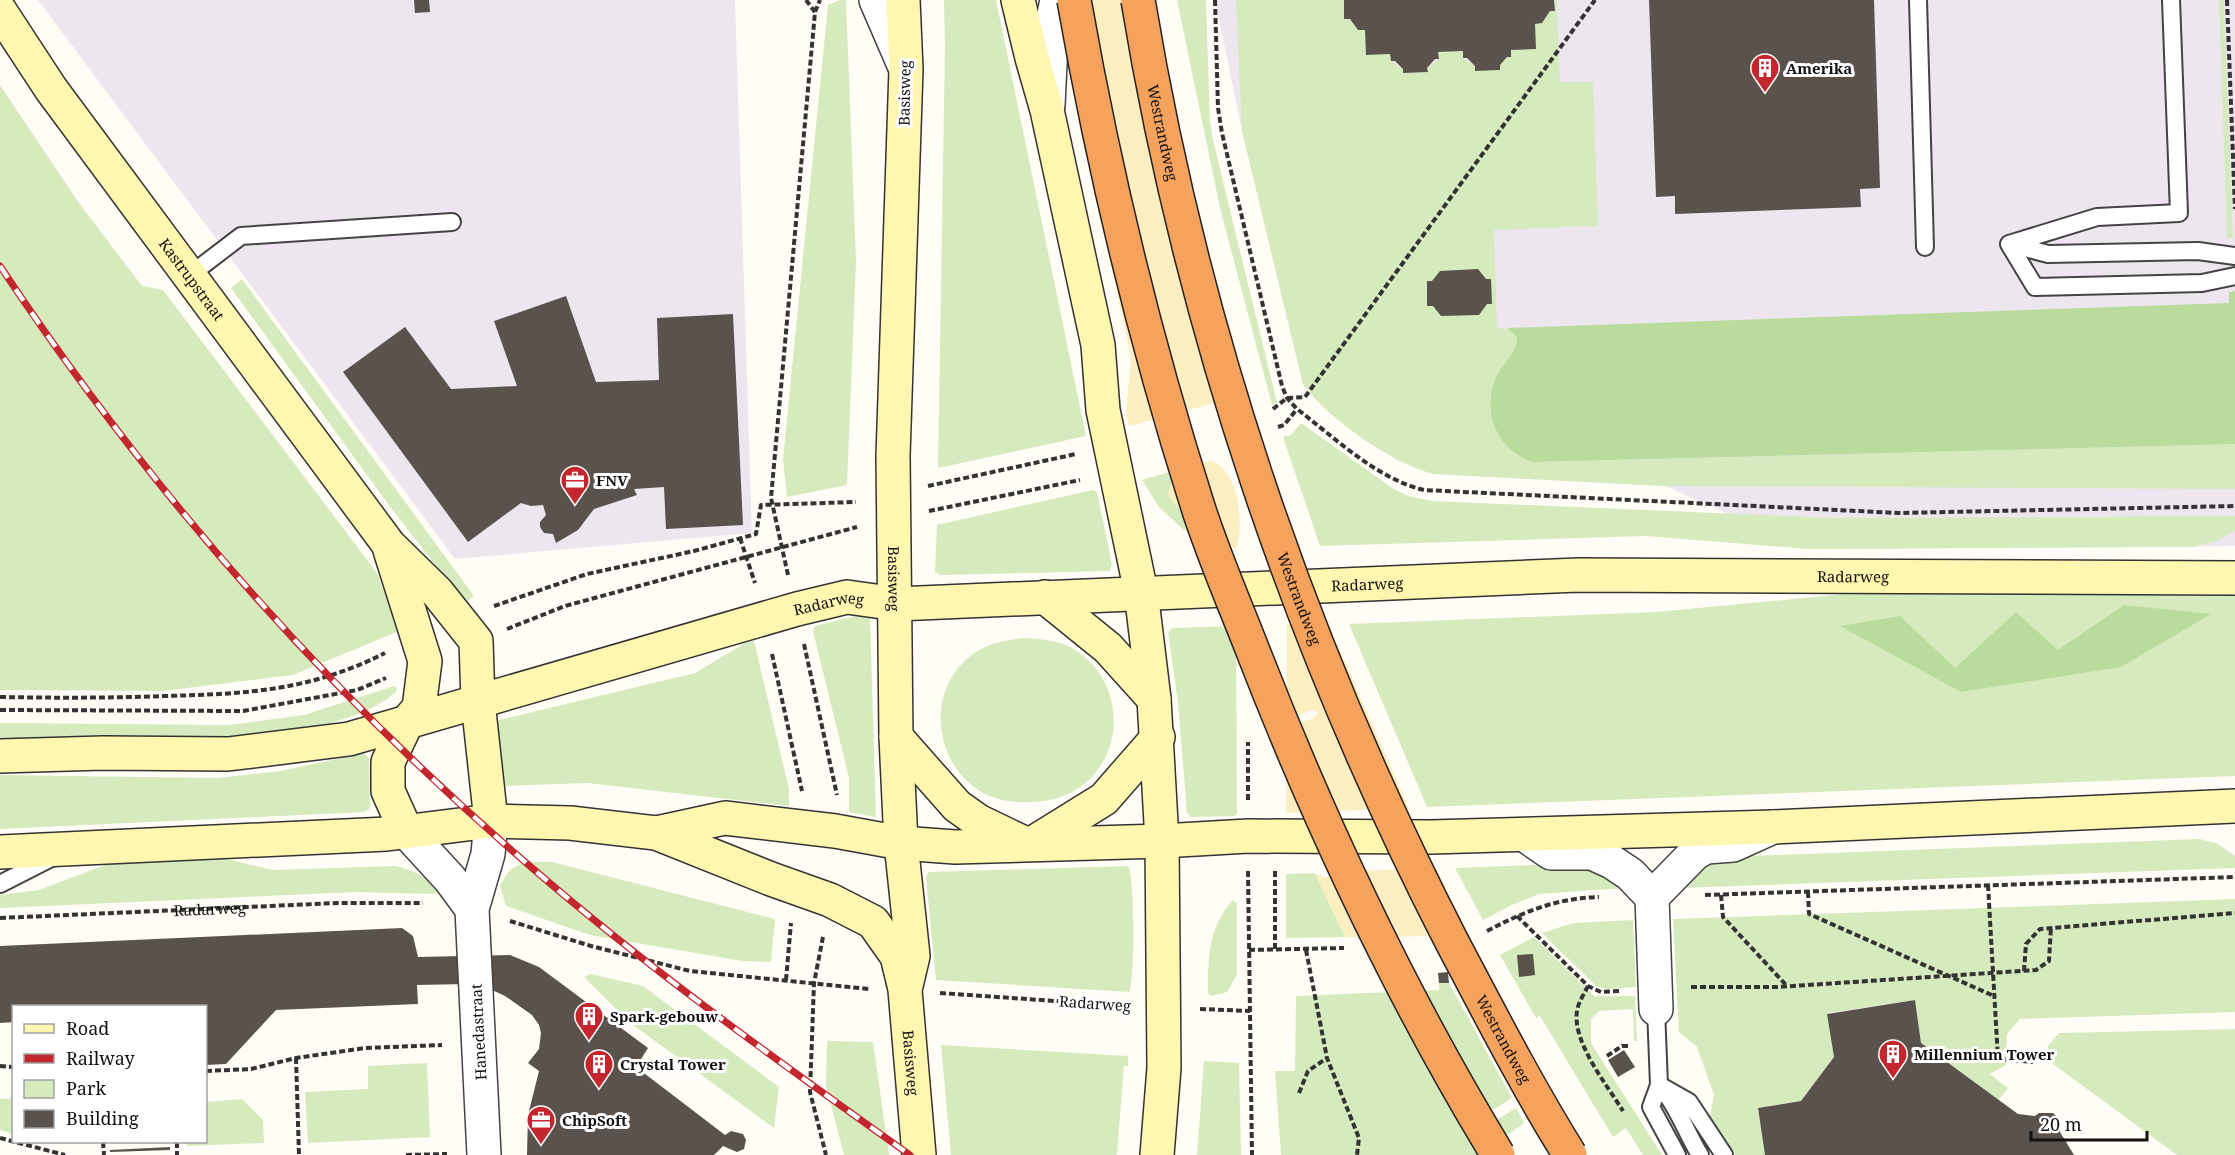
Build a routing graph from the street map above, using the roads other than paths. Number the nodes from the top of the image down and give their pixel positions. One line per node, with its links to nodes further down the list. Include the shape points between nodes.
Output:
1 (876, 0): 10 (street)
2 (903, 0): 10 (street, Basisweg)
3 (1018, 0): 11 (street)
4 (1057, 0): 11 (street)
5 (1074, 0): 49 (highway, bridge, via 1110,184 1198,509 1281,725 1324,823 1423,1026)
6 (1138, 0): 50 (highway, Westrandweg, bridge, via 1196,276 1263,500 1304,611 1414,869 1494,1022)
7 (1918, 0): 14 (lane)
8 (2171, 0): 13 (lane, via 2179,213 2097,217)
9 (0, 11): 16 (street, Kastrupstraat, via 51,89)
10 (906, 69): 22 (street, Basisweg, via 893,456)
11 (1047, 110): 20 (street, via 1098,345 1103,410)
12 (452, 222): 16 (lane, via 242,236)
13 (2009, 244): 15 (lane, via 2048,254 2198,251); 17 (lane, via 2035,287 2202,283)
14 (1925, 247)
15 (2235, 256)
16 (190, 275): 18 (street, Kastrupstraat)
17 (2235, 276)
18 (389, 545): 24 (street, Kastrupstraat, via 437,592 476,641); 25 (street, Kastrupstraat, via 425,661 419,708)
19 (2235, 578): 20 (street, Radarweg, via 1578,575)
20 (1141, 592): 21 (street, Radarweg); 23 (street)
21 (1045, 597): 22 (street, Radarweg); 23 (street, via 1108,648)
22 (897, 604): 24 (street, Radarweg, via 848,597); 27 (street, Basisweg)
23 (1154, 699): 26 (street)
24 (478, 702): 25 (street, Radarweg); 30 (street)
25 (407, 722): 28 (street, Radarweg, via 349,739 228,754); 32 (street, via 388,762 388,791)
26 (1158, 736): 35 (street); 37 (street, via 1104,799)
27 (897, 737): 36 (street, Basisweg); 37 (street, via 957,806 978,821)
28 (0, 756)
29 (2235, 806): 31 (street)
30 (491, 821): 32 (street); 33 (street, via 570,823); 42 (street, Hanedastraat, via 488,854)
31 (1773, 827): 34 (street); 41 (street, via 1733,845 1706,847 1695,853)
32 (406, 831): 38 (street); 42 (street)
33 (656, 833): 36 (street, via 725,818); 43 (street, via 831,900 873,922 897,956)
34 (1525, 835): 35 (street); 41 (street, via 1551,853 1592,853 1612,862)
35 (1162, 841): 37 (street); 48 (street, via 1164,1068)
36 (902, 843): 37 (street, via 955,847); 43 (street, Basisweg, via 913,956)
37 (1028, 845)
38 (70, 848): 39 (street); 40 (lane)
39 (0, 852)
40 (0, 884)
41 (1652, 897): 44 (street)
42 (472, 909): 46 (street, Hanedastraat, via 478,1048)
43 (905, 990): 47 (street, Basisweg)
44 (1656, 999): 45 (lane)
45 (1659, 1085): 51 (lane, via 1651,1107); 52 (lane, via 1674,1104); 53 (lane, via 1689,1102)
46 (469, 1154)
47 (919, 1155)
48 (1157, 1155)
49 (1498, 1155)
50 (1570, 1155)
51 (1677, 1155)
52 (1700, 1155)
53 (1724, 1155)

